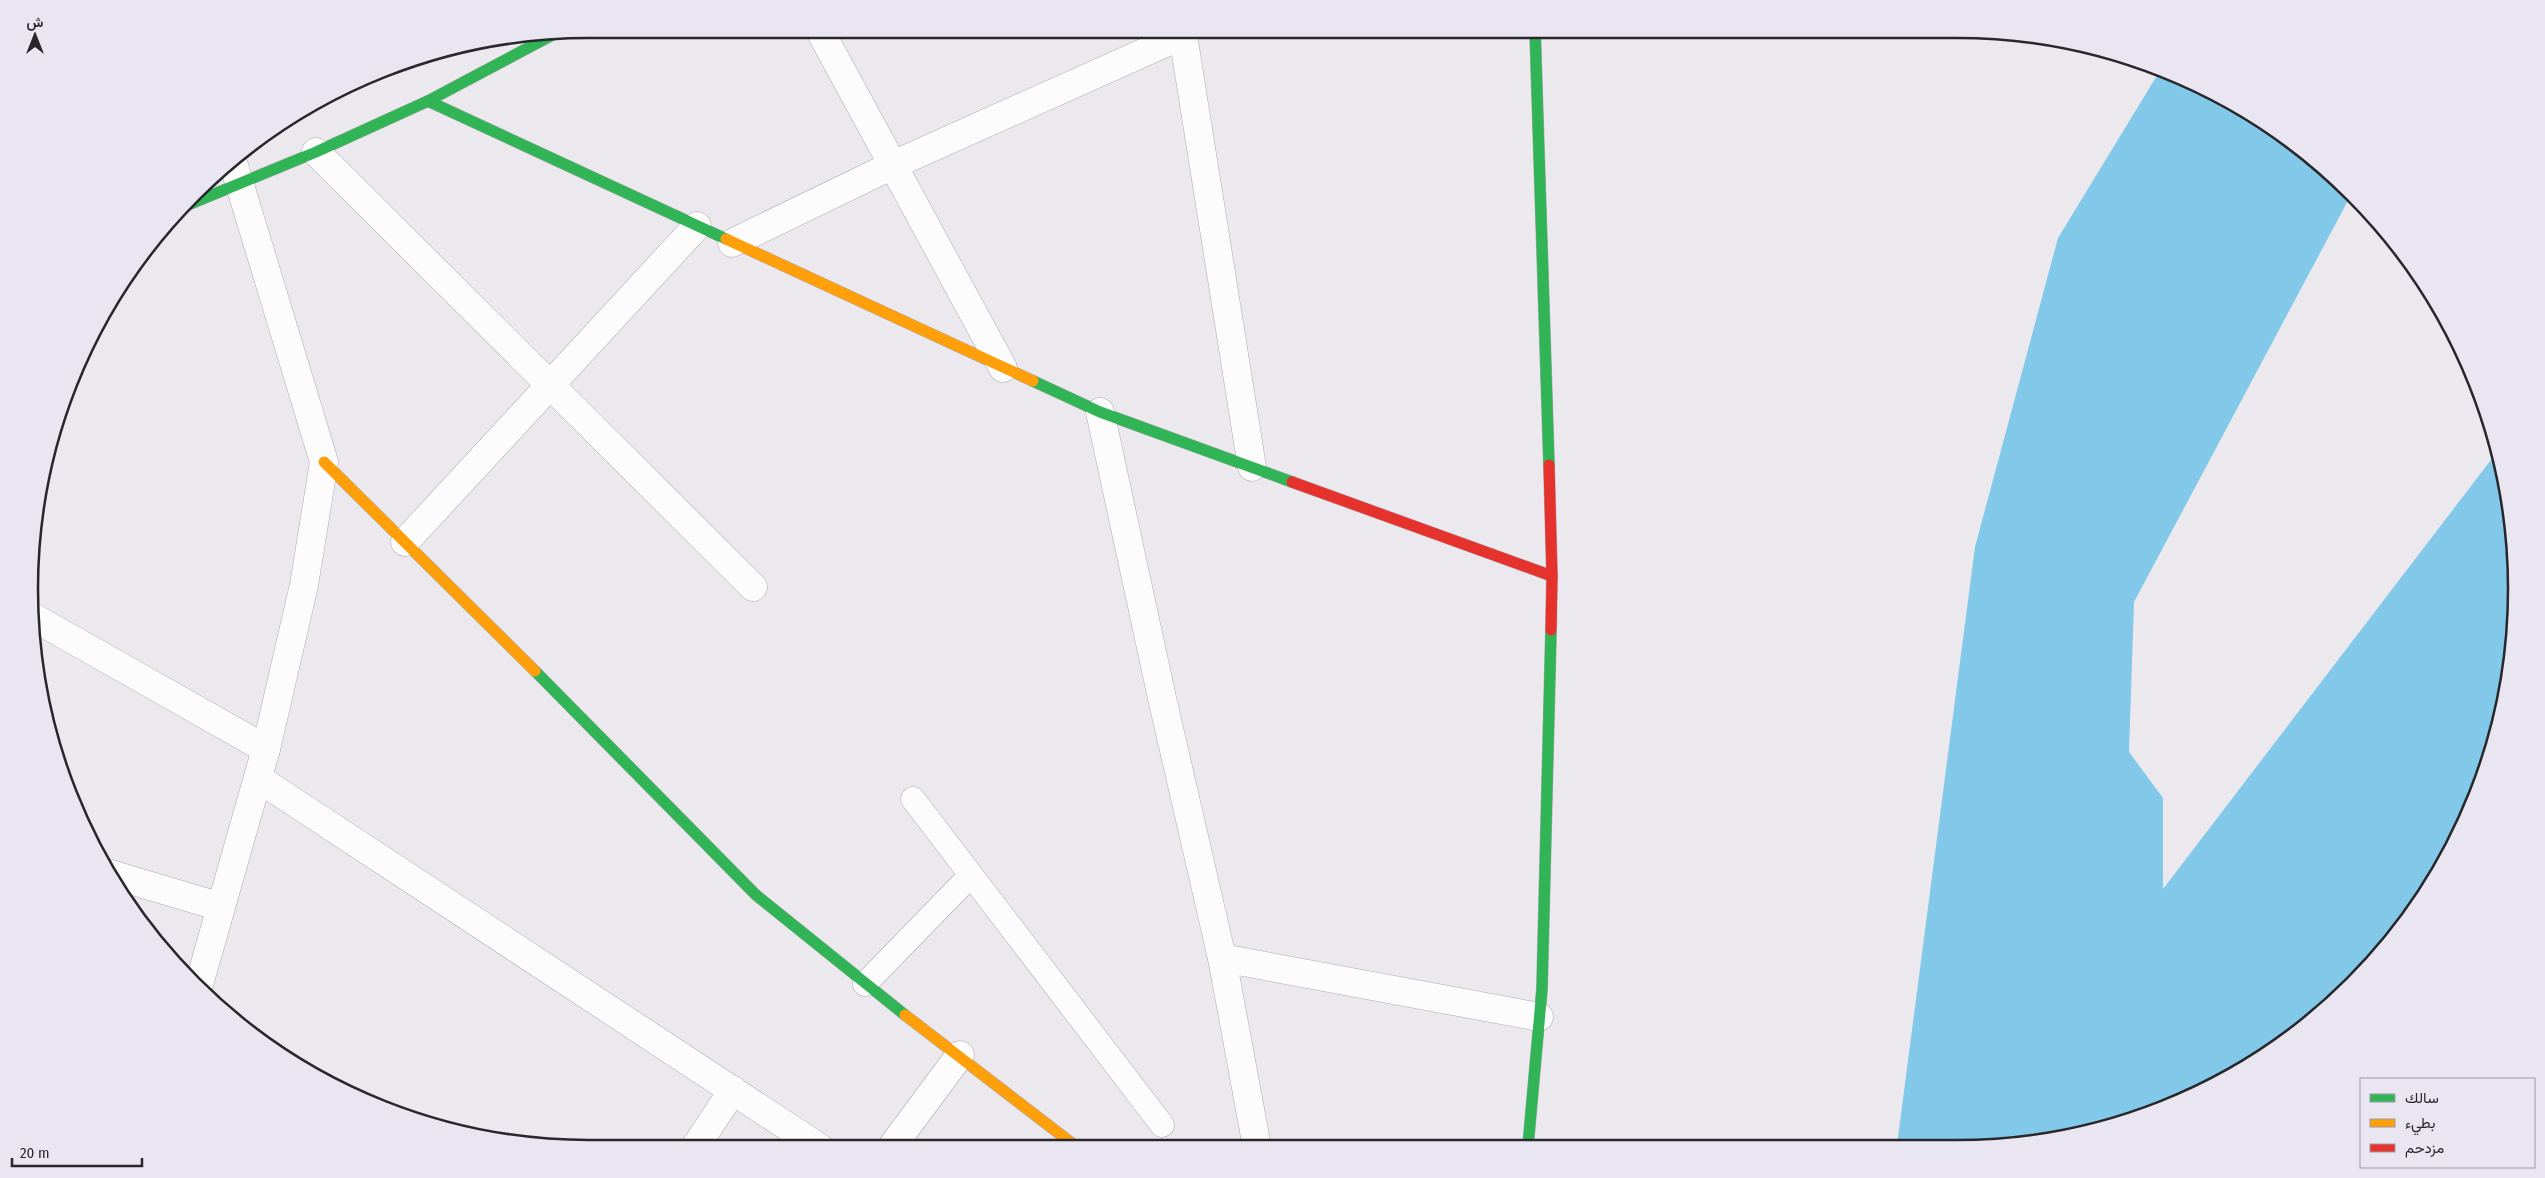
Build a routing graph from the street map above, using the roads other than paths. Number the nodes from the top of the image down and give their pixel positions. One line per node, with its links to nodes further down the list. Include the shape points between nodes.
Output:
1 (824, 38): 8 (street)
2 (1169, 38): 8 (street)
3 (1183, 38): 17 (street)
4 (1535, 38): 19 (street)
5 (543, 40): 6 (street)
6 (428, 101): 7 (street); 11 (street)
7 (316, 152): 9 (street); 14 (street)
8 (893, 165): 12 (street); 13 (street)
9 (236, 172): 10 (street); 16 (street)
10 (209, 189)
11 (697, 226): 12 (street); 14 (street)
12 (732, 243): 13 (street)
13 (1003, 368): 15 (street)
14 (550, 386): 18 (street); 20 (street)
15 (1100, 412): 17 (street); 28 (street)
16 (324, 462): 18 (street); 22 (street, via 304,585)
17 (1252, 467): 19 (street)
18 (405, 542): 30 (street, via 756,896)
19 (1552, 576): 31 (street)
20 (753, 587)
21 (39, 620): 22 (street)
22 (266, 749): 23 (street)
23 (259, 779): 27 (street); 33 (street)
24 (913, 799): 25 (lane)
25 (970, 874): 30 (lane); 34 (lane)
26 (118, 876): 27 (street)
27 (221, 907): 29 (street)
28 (1222, 958): 31 (street); 39 (street)
29 (200, 980)
30 (865, 984): 32 (street)
31 (1539, 1017): 40 (street)
32 (960, 1055): 37 (street); 38 (street)
33 (733, 1090): 35 (street); 36 (street)
34 (1162, 1125)
35 (700, 1140)
36 (808, 1140)
37 (897, 1140)
38 (1068, 1140)
39 (1256, 1140)
40 (1529, 1140)

